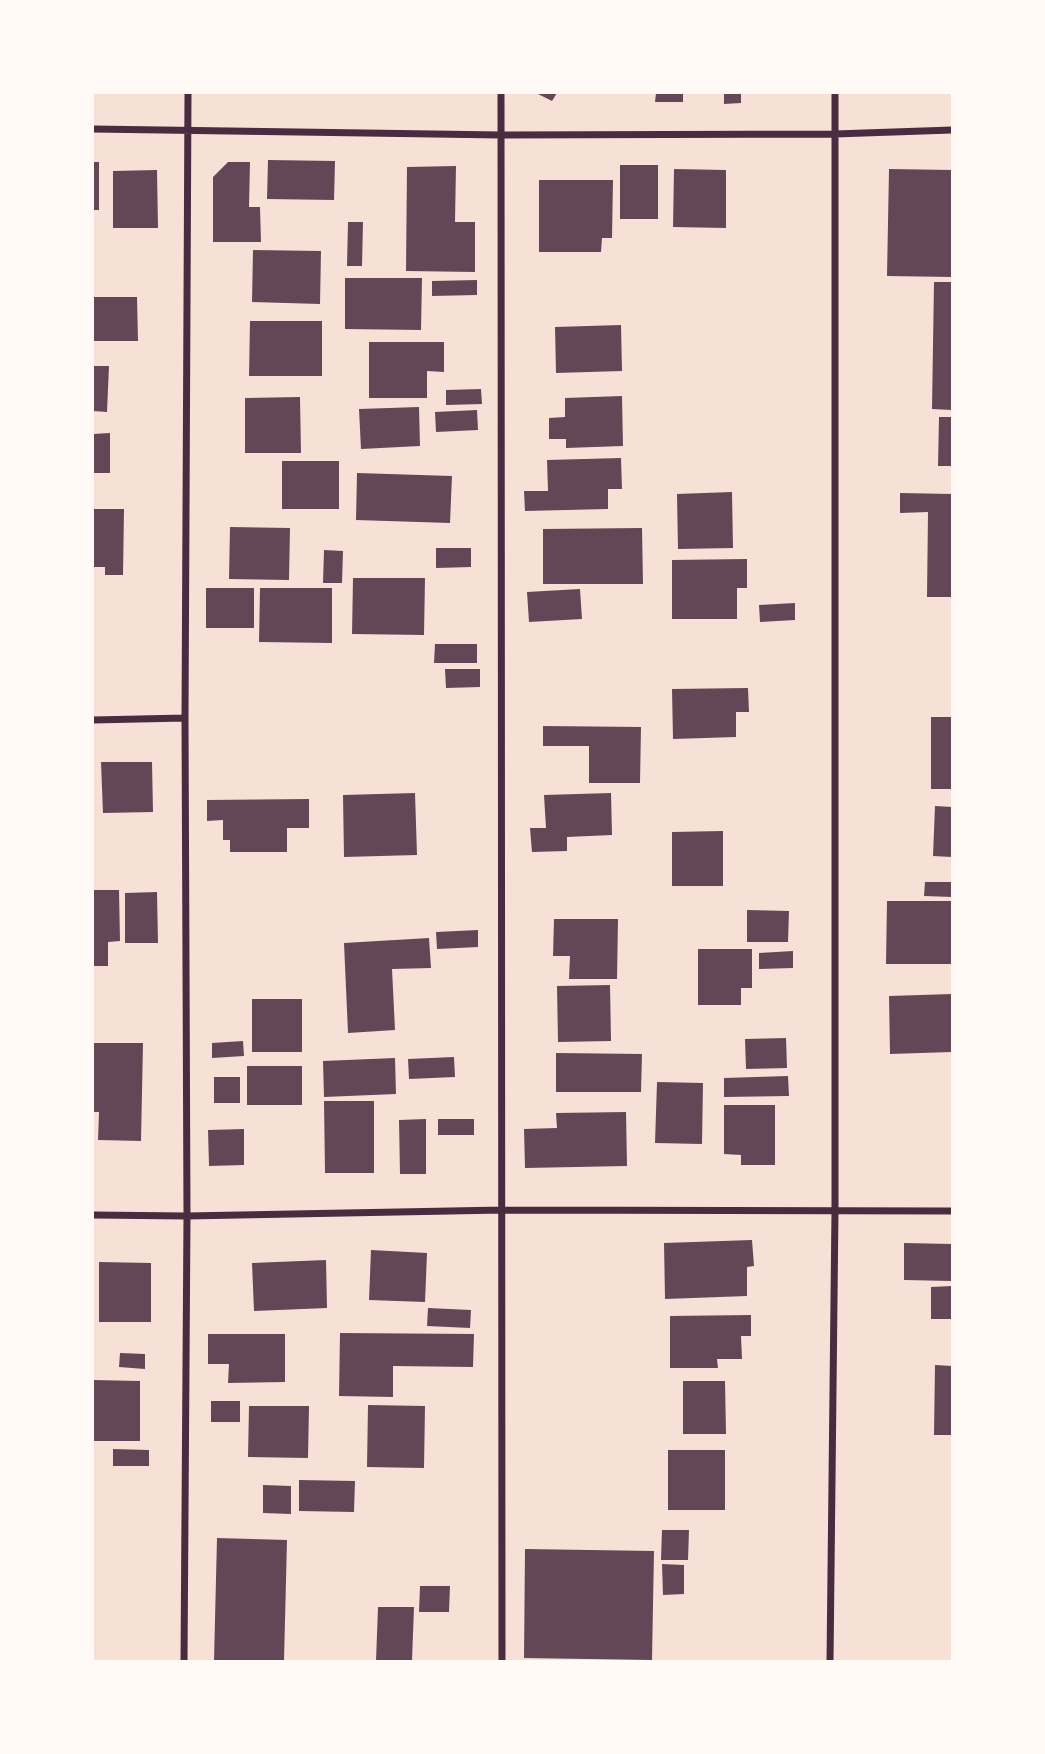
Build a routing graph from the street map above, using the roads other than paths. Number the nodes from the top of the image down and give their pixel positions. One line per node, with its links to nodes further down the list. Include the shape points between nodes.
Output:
1 (188, 93): 5 (street)
2 (501, 93): 8 (street)
3 (835, 93): 7 (street)
4 (93, 129): 5 (street)
5 (188, 129): 8 (street); 9 (street)
6 (952, 130): 7 (street)
7 (835, 134): 8 (street); 12 (street)
8 (501, 135): 11 (street)
9 (185, 718): 10 (street); 15 (street)
10 (93, 720)
11 (503, 1210): 12 (street); 15 (street); 17 (street)
12 (835, 1210): 13 (street); 18 (street)
13 (952, 1211)
14 (93, 1215): 15 (street)
15 (187, 1216): 16 (street)
16 (184, 1661)
17 (502, 1661)
18 (830, 1661)

